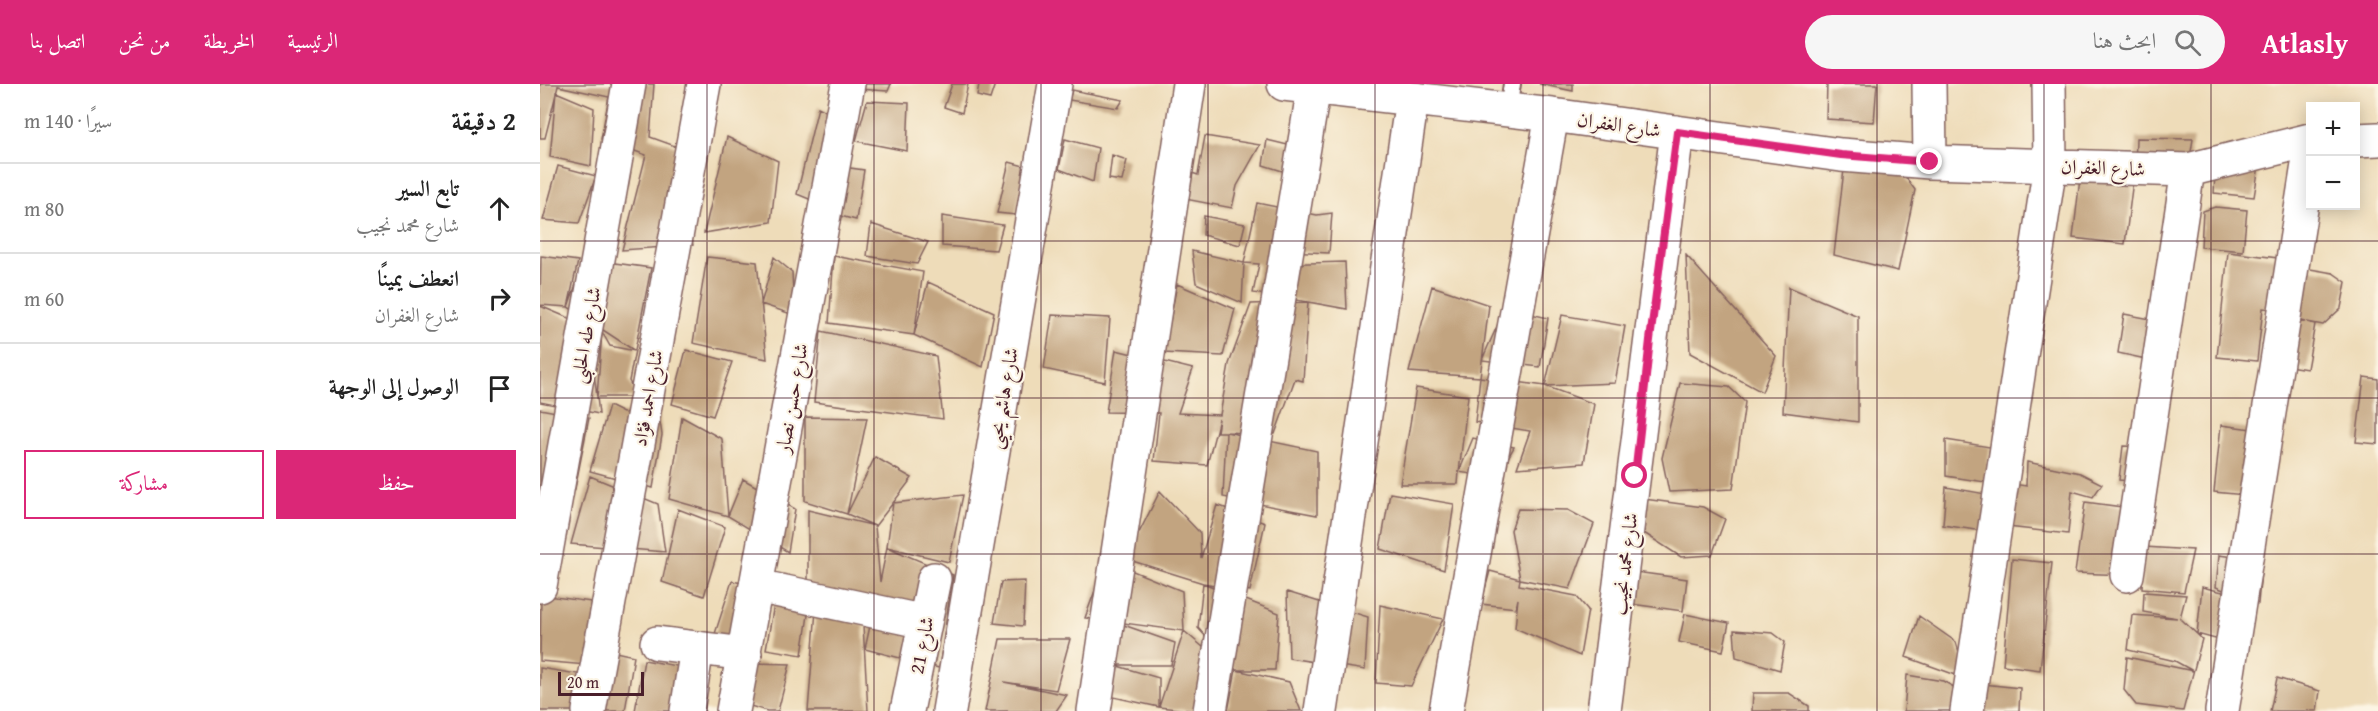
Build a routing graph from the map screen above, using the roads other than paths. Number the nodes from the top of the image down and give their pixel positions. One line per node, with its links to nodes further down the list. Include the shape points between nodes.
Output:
1 (629, 84): 24 (street, شارع طه الحلبى)
2 (704, 84): 30 (street, شارع احمد فؤاد)
3 (848, 84): 25 (street, شارع حسن نصار)
4 (1055, 84): 34 (street, شارع هاشم يحيى)
5 (1189, 84): 35 (street)
6 (1929, 84): 19 (street)
7 (2049, 84): 20 (street)
8 (1299, 86): 9 (street, شارع الغفران); 36 (street)
9 (1350, 88): 10 (street, شارع الغفران)
10 (1413, 91): 11 (street, شارع الغفران); 37 (street)
11 (1457, 94): 12 (street, شارع الغفران)
12 (1510, 97): 13 (street, شارع الغفران)
13 (1552, 115): 14 (street, شارع الغفران); 38 (street)
14 (1677, 132): 19 (street, شارع الغفران, via 1841,155); 39 (street, شارع محمد نجيب)
15 (2378, 139): 16 (street)
16 (2360, 140)
17 (2306, 141): 21 (street, شارع الغفران)
18 (2309, 156): 41 (street)
19 (1930, 162): 20 (street, شارع الغفران)
20 (2050, 165): 21 (street, شارع الغفران); 40 (street)
21 (2188, 170): 22 (street)
22 (2127, 575)
23 (934, 579): 26 (street, شارع 21)
24 (540, 586)
25 (757, 586): 26 (street); 29 (street, شارع حسن نصار)
26 (925, 622): 33 (street, شارع 21)
27 (657, 643): 28 (street)
28 (697, 648): 29 (street); 31 (street)
29 (745, 654): 32 (street, شارع حسن نصار)
30 (589, 711)
31 (687, 711)
32 (733, 711)
33 (907, 711)
34 (949, 711)
35 (1094, 711)
36 (1210, 711)
37 (1321, 711)
38 (1446, 711)
39 (1604, 711)
40 (1967, 711)
41 (2222, 711)

